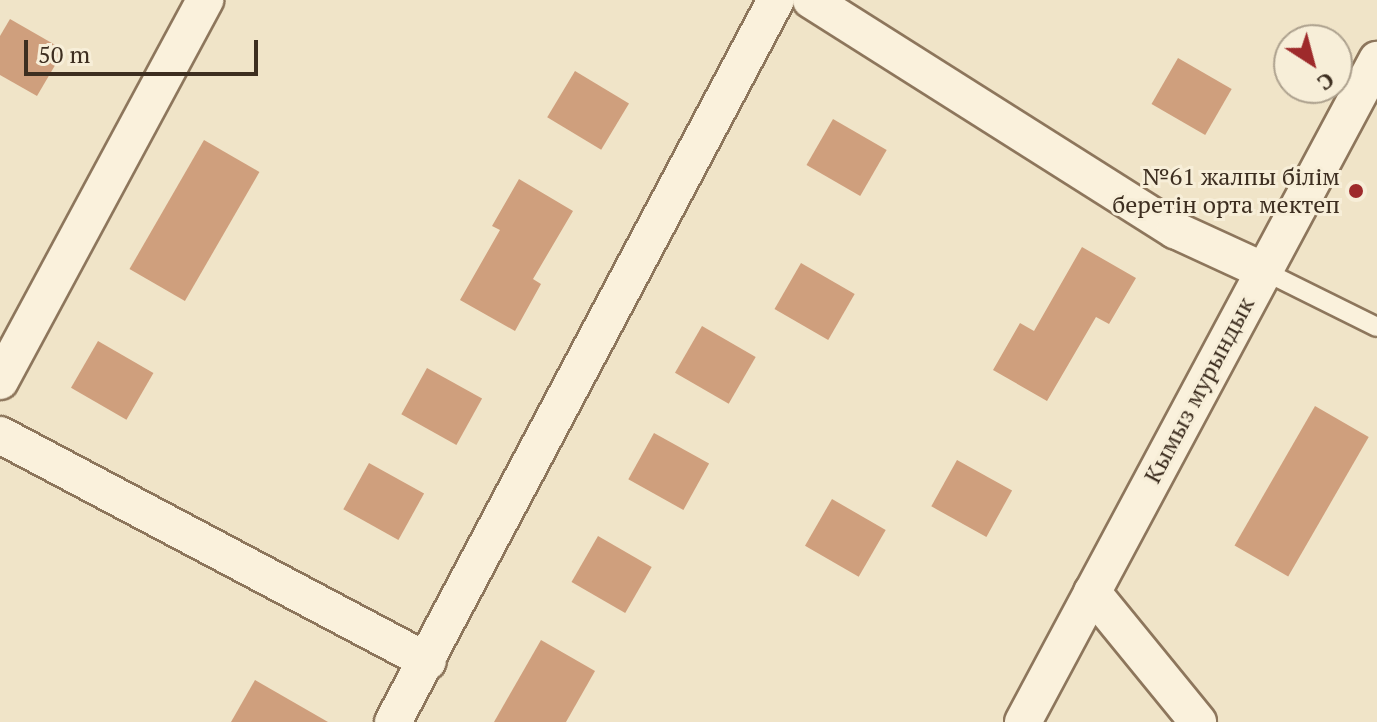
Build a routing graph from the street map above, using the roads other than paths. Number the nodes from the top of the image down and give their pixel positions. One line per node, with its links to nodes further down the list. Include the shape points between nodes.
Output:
1 (205, 0): 7 (street)
2 (776, 0): 10 (street)
3 (811, 0): 5 (street, via 1175,230)
4 (1377, 60): 5 (street, Кымыз мурындык)
5 (1262, 270): 6 (lane); 9 (street, Кымыз мурындык)
6 (1377, 327)
7 (0, 381)
8 (0, 435): 10 (street)
9 (1092, 592): 12 (street, Кымыз мурындык); 13 (street)
10 (428, 662): 11 (street)
11 (393, 722)
12 (1023, 722)
13 (1198, 722)

